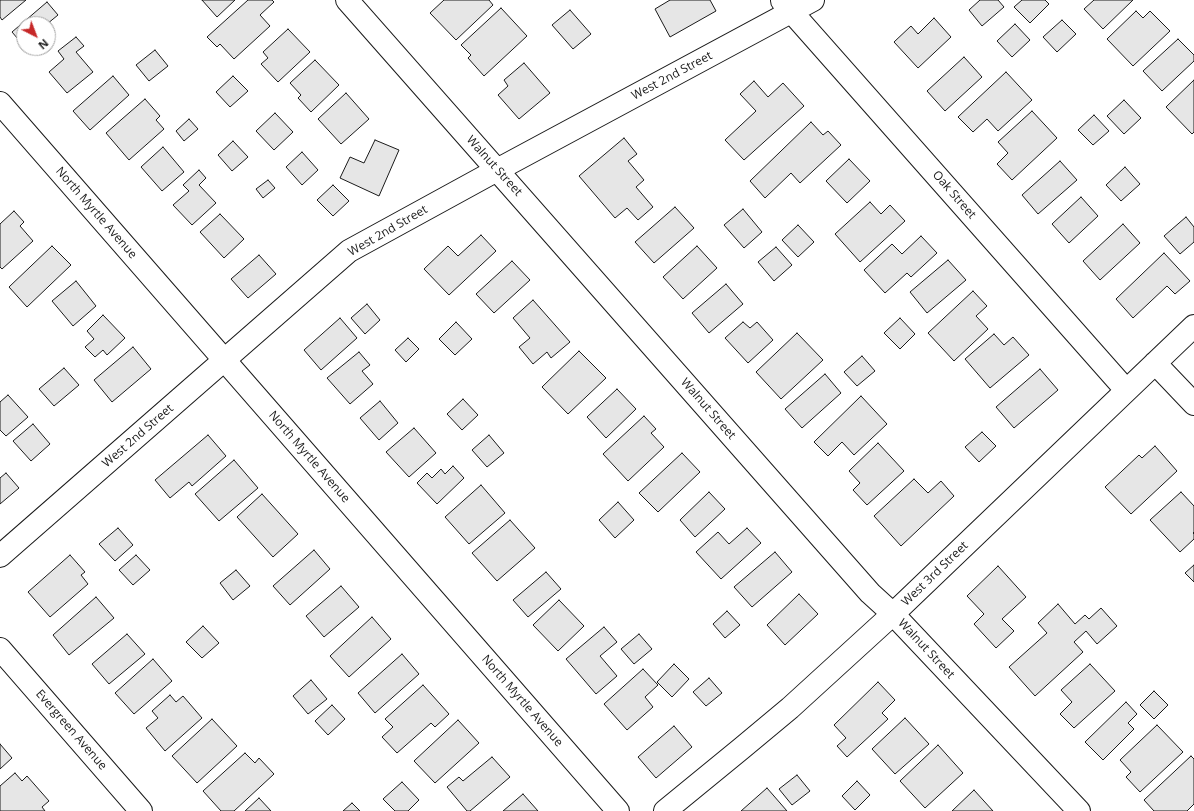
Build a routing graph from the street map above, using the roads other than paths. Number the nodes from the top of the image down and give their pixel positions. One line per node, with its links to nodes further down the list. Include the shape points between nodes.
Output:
1 (347, 0): 5 (street, Walnut Street)
2 (813, 0): 3 (street, West 2nd Street)
3 (786, 6): 5 (street, West 2nd Street); 9 (street, Oak Street)
4 (0, 103): 7 (street, North Myrtle Avenue)
5 (497, 170): 7 (street, West 2nd Street, via 349,251); 12 (street, Walnut Street, via 870,593)
6 (1194, 326): 8 (street, West 3rd Street)
7 (225, 360): 11 (street, West 2nd Street); 15 (street, North Myrtle Avenue)
8 (1155, 363): 9 (street, West 3rd Street); 10 (street)
9 (1126, 390): 12 (street, West 3rd Street)
10 (1194, 404)
11 (0, 556)
12 (893, 614): 16 (street, West 3rd Street, via 790,708); 17 (street, Walnut Street)
13 (0, 649): 14 (street, Evergreen Avenue)
14 (141, 811)
15 (618, 811)
16 (665, 811)
17 (1079, 811)

